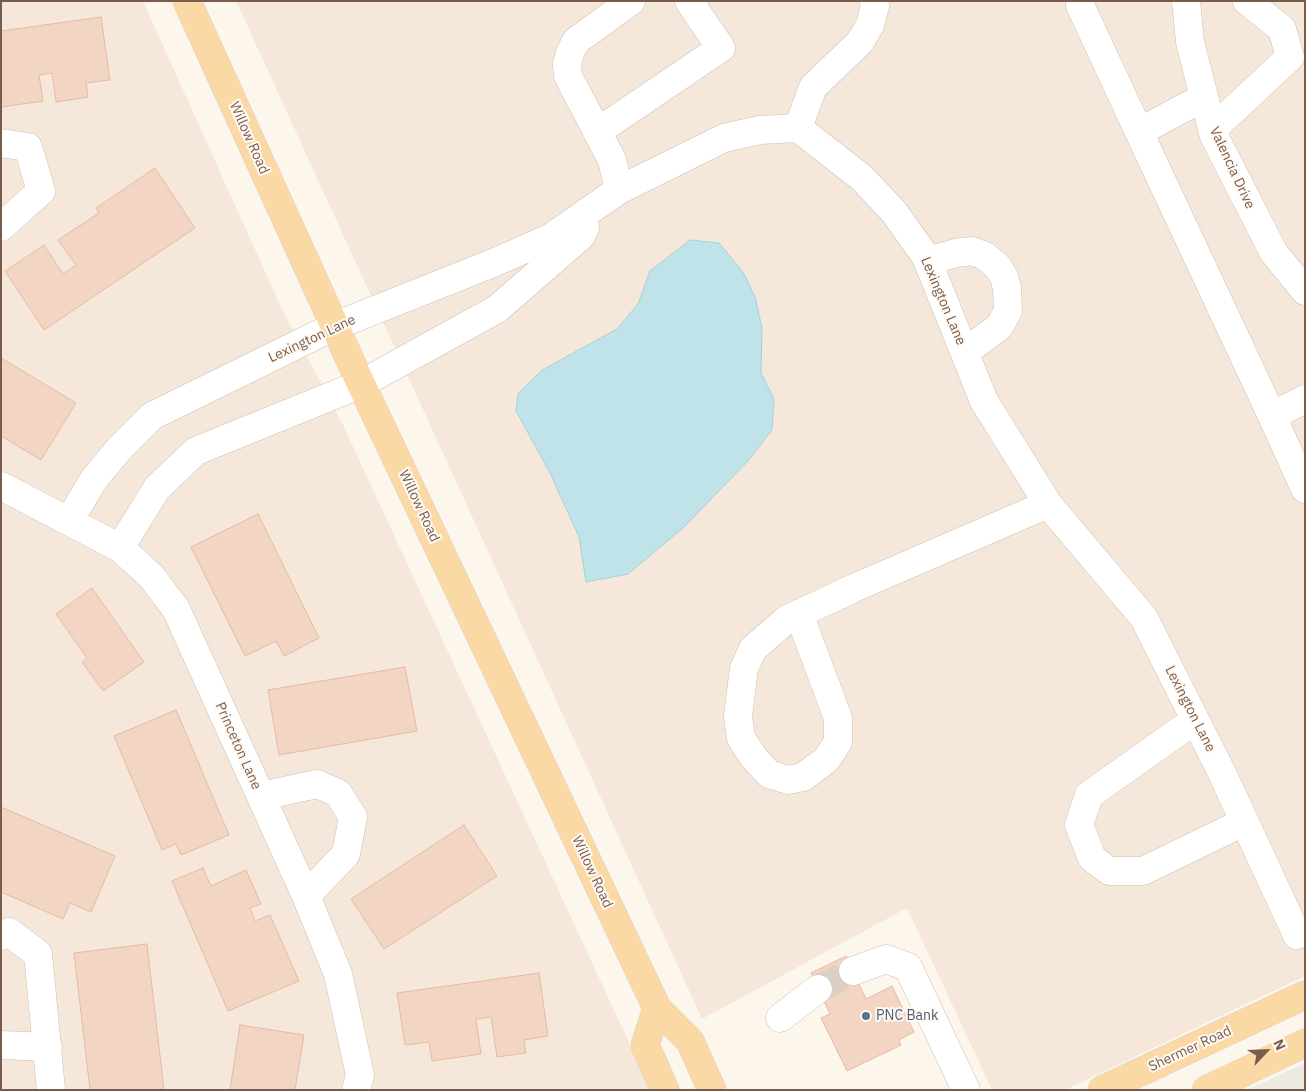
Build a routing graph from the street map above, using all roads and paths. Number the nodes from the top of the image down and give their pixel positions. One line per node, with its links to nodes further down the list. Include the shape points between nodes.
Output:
1 (187, 1): 21 (main road, Willow Road)
2 (631, 1): 11 (street, via 576,41 567,64 568,76)
3 (689, 1): 11 (street, via 721,48)
4 (874, 1): 9 (street, via 870,25 860,42 812,87)
5 (1186, 1): 8 (street, Valencia Drive, via 1190,42)
6 (1247, 1): 10 (street, via 1282,29 1290,57)
7 (1080, 5): 12 (street)
8 (1204, 97): 10 (street, Valencia Drive); 12 (street)
9 (798, 128): 14 (street, Lexington Lane, via 760,130 724,138); 17 (street, Lexington Lane, via 862,178 894,212)
10 (1212, 130): 19 (street, Valencia Drive, via 1274,253)
11 (597, 132): 14 (street, via 612,160)
12 (1139, 132): 25 (street)
13 (1, 143): 16 (street, via 28,147 41,191)
14 (619, 190): 15 (street, Lexington Lane)
15 (594, 207): 18 (street, Lexington Lane, via 550,238); 20 (street, via 581,236)
16 (1, 227)
17 (928, 261): 22 (street, Lexington Lane); 22 (street, via 972,251 985,256 1004,277 1008,311 999,327)
18 (494, 263): 20 (street); 21 (street, Lexington Lane)
19 (1305, 291)
20 (512, 296): 23 (street, via 497,309)
21 (335, 326): 23 (main road, Willow Road); 29 (street, Lexington Lane, via 152,416 94,479)
22 (965, 352): 28 (street, Lexington Lane, via 984,401)
23 (361, 384): 30 (street, via 196,451 157,488); 41 (main road, Willow Road)
24 (1305, 399): 25 (street)
25 (1272, 416): 26 (street)
26 (1302, 475)
27 (1, 486): 29 (street, Princeton Lane)
28 (1048, 504): 31 (street); 32 (street, Lexington Lane, via 1144,618)
29 (68, 521): 30 (street, Princeton Lane)
30 (120, 548): 33 (street, Princeton Lane, via 151,576 176,609)
31 (799, 614): 31 (street, via 786,620 753,649 744,668 738,716 741,738 754,758 769,774 788,780 803,777 826,760 838,742 838,718)
32 (1195, 720): 34 (street, Lexington Lane); 34 (street, via 1088,796 1078,825 1092,858 1109,871 1143,871)
33 (261, 796): 35 (street, Princeton Lane); 35 (street, via 316,784 338,793 353,817 346,854)
34 (1244, 822): 36 (street, Lexington Lane)
35 (306, 896): 46 (street, Princeton Lane, via 338,974 360,1075)
36 (1297, 935)
37 (1, 936): 45 (street, via 9,932 38,954)
38 (853, 971): 50 (street, via 886,959 908,967)
39 (818, 989): 42 (street)
40 (1305, 996): 51 (main road, Shermer Road)
41 (657, 1008): 48 (main road, via 645,1045); 49 (main road, Willow Road, via 690,1041)
42 (780, 1018)
43 (1305, 1043): 52 (main road)
44 (1, 1045): 45 (street)
45 (48, 1047): 47 (street)
46 (358, 1089)
47 (51, 1090)
48 (665, 1090)
49 (712, 1090)
50 (966, 1090)
51 (1102, 1090)
52 (1206, 1090)

